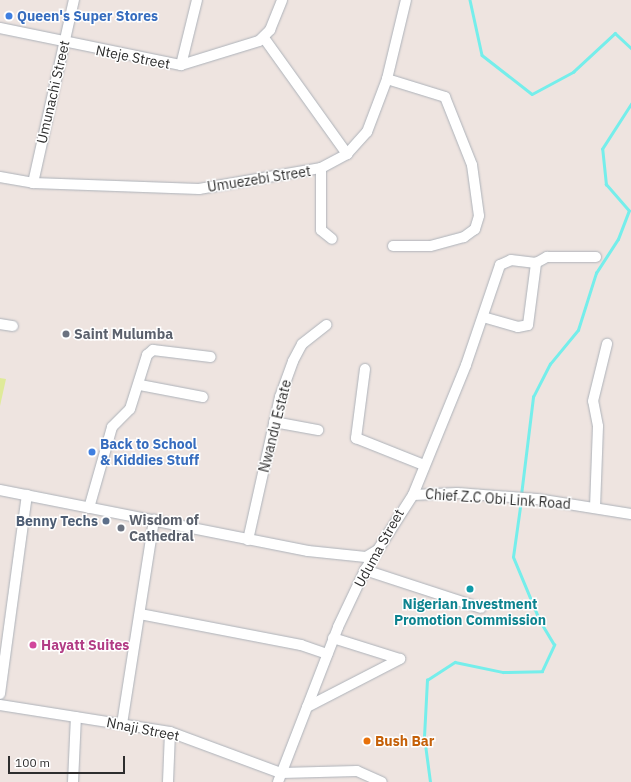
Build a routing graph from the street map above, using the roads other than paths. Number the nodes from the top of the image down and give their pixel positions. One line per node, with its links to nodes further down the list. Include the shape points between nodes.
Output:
1 (74, 0): 7 (street, Umunachi Street)
2 (197, 0): 8 (street)
3 (282, 0): 6 (street)
4 (406, 0): 9 (street, Umuezebi Street)
5 (0, 28): 7 (street, Nteje Street)
6 (264, 38): 8 (street, Nteje Street, via 196,63); 10 (street)
7 (65, 43): 8 (street, Nteje Street); 13 (street, Umunachi Street)
8 (180, 65)
9 (387, 80): 10 (street, Umuezebi Street, via 367,132); 15 (street, via 445,97 472,166 479,216 475,229 464,237 430,246)
10 (347, 154): 11 (street, Umuezebi Street)
11 (321, 168): 13 (street, Umuezebi Street, via 199,189); 14 (street, via 321,230)
12 (0, 177): 13 (street, Umuezebi Street)
13 (33, 183)
14 (332, 239)
15 (393, 246)
16 (596, 257): 17 (street, Uduma Street, via 547,257)
17 (536, 263): 18 (street, Uduma Street, via 502,262); 18 (street, via 528,325 518,327)
18 (483, 317): 29 (street, Uduma Street)
19 (0, 324): 21 (street)
20 (326, 325): 27 (street, Nwandu Estate, via 300,347)
21 (13, 326)
22 (607, 344): 34 (street, via 594,401 598,426)
23 (211, 357): 25 (street, via 150,351)
24 (365, 369): 29 (street, via 356,438)
25 (140, 385): 26 (street); 33 (street, via 130,409 112,427)
26 (203, 397)
27 (274, 422): 28 (street); 37 (street, Nwandu Estate)
28 (318, 430)
29 (424, 465): 32 (street, Uduma Street)
30 (0, 490): 31 (street)
31 (27, 495): 33 (street); 44 (street)
32 (413, 495): 34 (street, Chief Z.C Obi Link Road, via 537,499); 38 (street, Uduma Street)
33 (89, 508): 36 (street)
34 (595, 508): 35 (street, Chief Z.C Obi Link Road)
35 (631, 514)
36 (154, 519): 37 (street); 41 (street)
37 (248, 540): 38 (street, via 366,557)
38 (376, 551): 39 (street, Uduma Street)
39 (364, 570): 40 (street); 42 (street, Uduma Street)
40 (481, 608)
41 (140, 614): 43 (street, via 301,645); 48 (street)
42 (333, 638): 43 (street, Uduma Street); 46 (street, via 400,660)
43 (327, 654): 46 (street, Uduma Street)
44 (0, 694)
45 (0, 705): 47 (street, Nnaji Street)
46 (307, 707): 50 (street, Uduma Street)
47 (76, 717): 48 (street, Nnaji Street); 51 (street)
48 (122, 724): 49 (street, Nnaji Street)
49 (170, 732): 50 (street, Nnaji Street); 52 (street)
50 (279, 778): 53 (street, via 357,771)
51 (73, 782)
52 (168, 782)
53 (382, 782)

